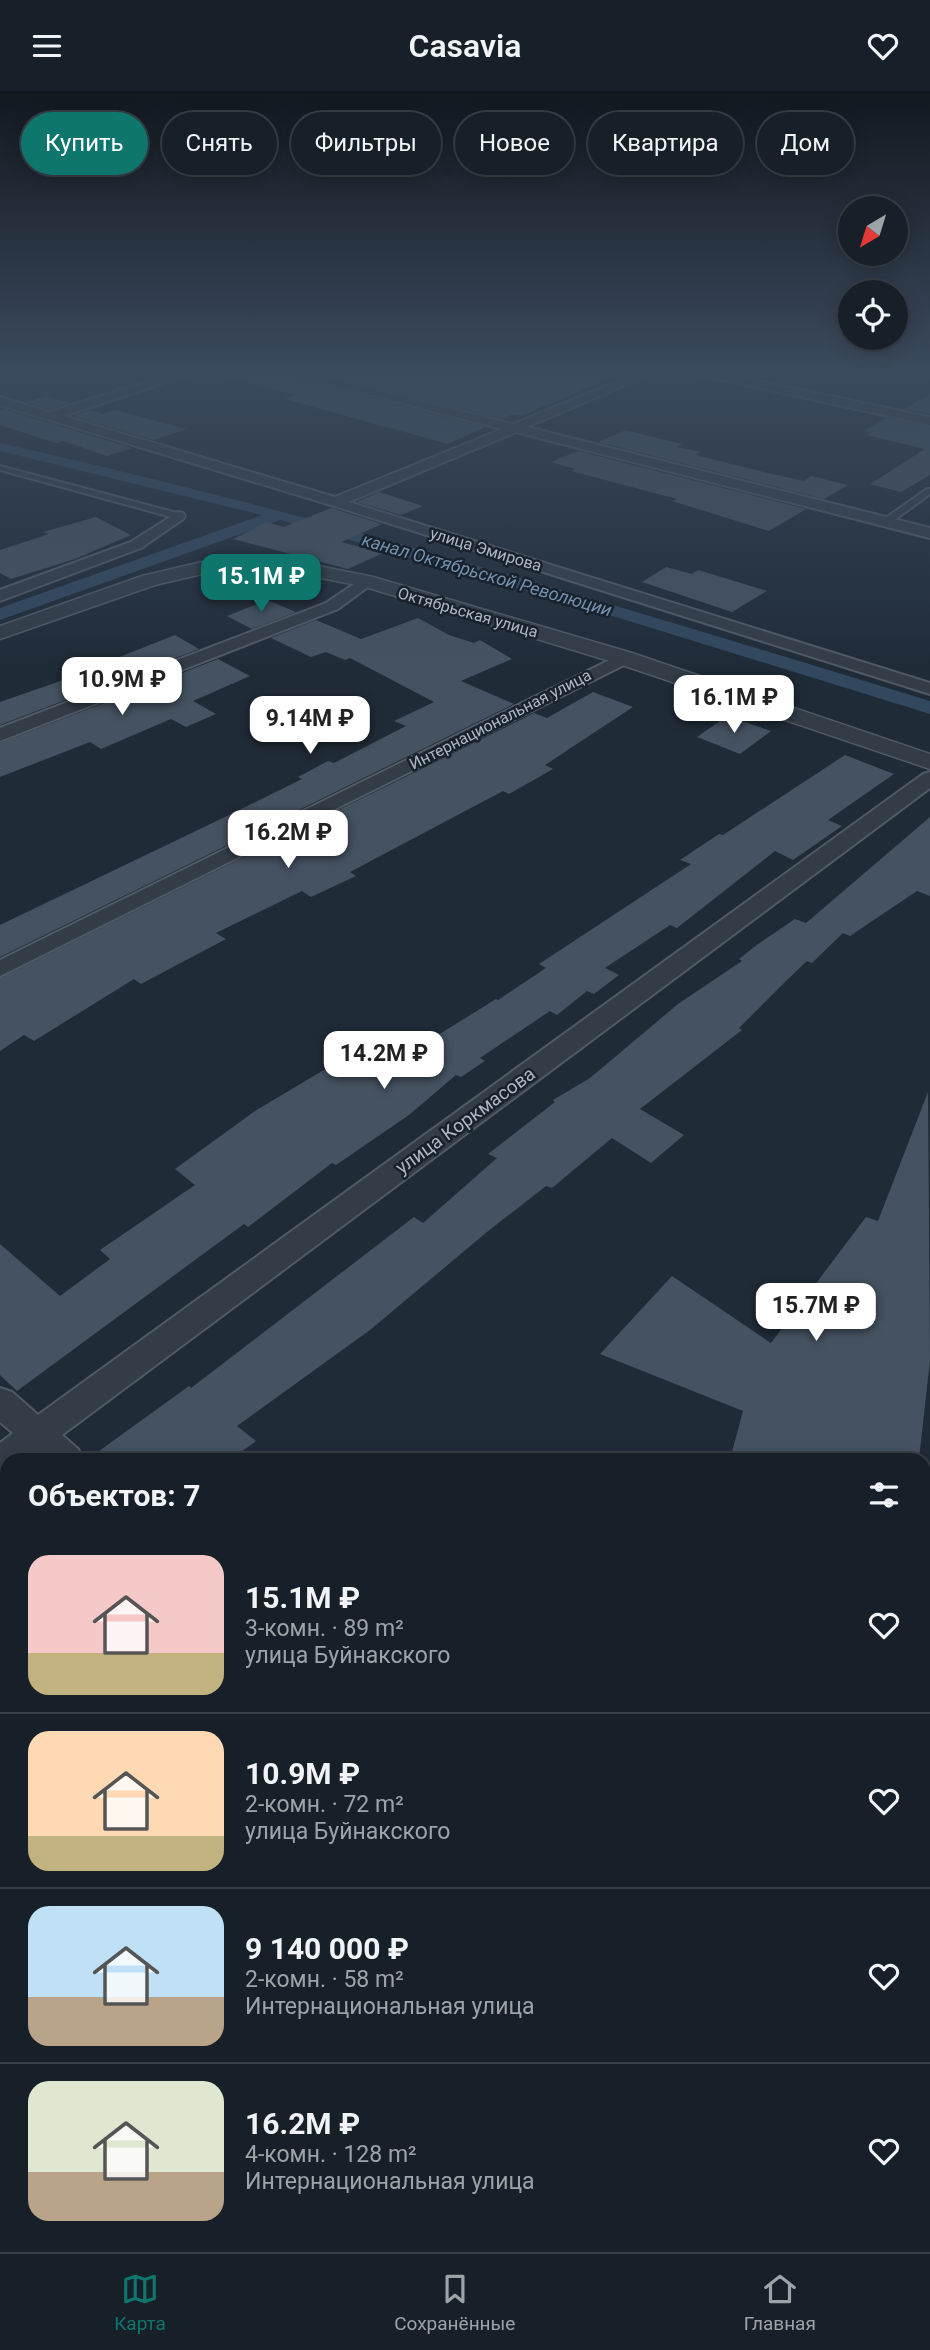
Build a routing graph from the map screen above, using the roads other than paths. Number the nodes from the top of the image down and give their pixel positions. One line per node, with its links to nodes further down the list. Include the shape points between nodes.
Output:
1 (3, 469): 7 (lane)
2 (225, 469): 6 (street, улица Эмирова)
3 (414, 469): 6 (street)
4 (677, 469): 8 (street)
5 (930, 491): 8 (lane)
6 (336, 502): 14 (street, улица Эмирова)
7 (178, 516): 11 (street, via 136,545)
8 (886, 522): 9 (street)
9 (930, 533)
10 (366, 581): 12 (street, Октябрьская улица, via 270,562 219,564 149,580); 13 (street, Октябрьская улица); 15 (street, via 332,606)
11 (0, 596)
12 (0, 633)
13 (624, 657): 16 (street, Октябрьская улица); 18 (street, Интернациональная улица)
14 (930, 688)
15 (0, 735)
16 (930, 762)
17 (930, 778): 20 (street, улица Коркмасова)
18 (0, 969)
19 (0, 1402): 20 (street)
20 (37, 1435): 21 (street, улица Коркмасова); 22 (street)
21 (12, 1453)
22 (59, 1453)

